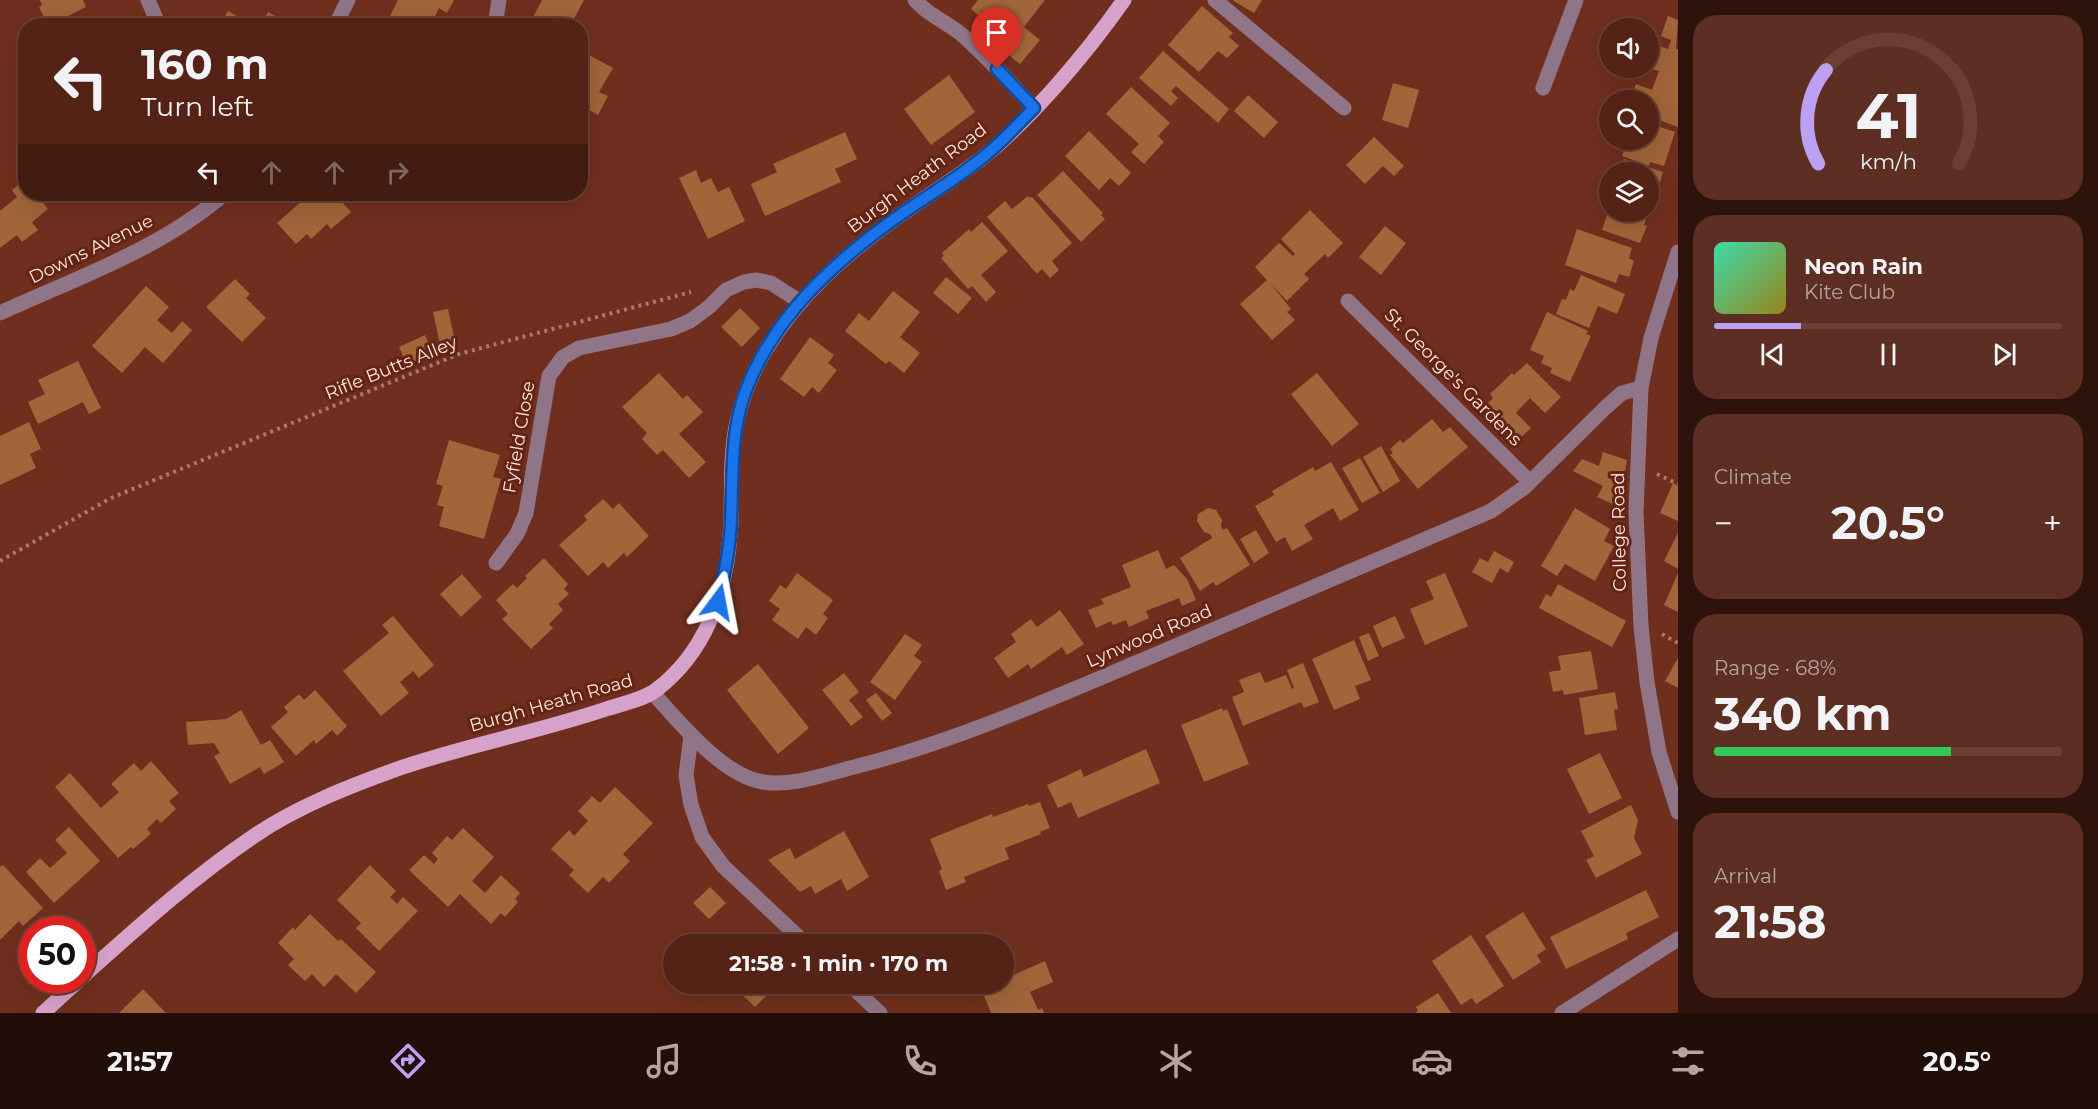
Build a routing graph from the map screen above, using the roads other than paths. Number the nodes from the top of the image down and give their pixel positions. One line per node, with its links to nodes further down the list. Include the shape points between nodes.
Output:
1 (148, 0): 8 (street)
2 (348, 0): 9 (street)
3 (499, 0): 10 (street)
4 (915, 0): 12 (street, via 959,33)
5 (1124, 0): 12 (main road, Burgh Heath Road)
6 (1215, 0): 13 (street)
7 (1576, 0): 11 (street)
8 (156, 18)
9 (339, 18)
10 (496, 18)
11 (1543, 88)
12 (1034, 108): 17 (main road, Burgh Heath Road, via 982,158 854,249)
13 (1344, 108)
14 (216, 201): 19 (street, Downs Avenue, via 139,250)
15 (1678, 252): 16 (street, College Road)
16 (1675, 276): 20 (street, College Road, via 1650,338)
17 (799, 301): 22 (street, Fyfield Close, via 771,283 744,282 726,290 690,321 671,329 579,348 563,357 549,376 526,513 518,534); 23 (main road, Burgh Heath Road, via 764,353 746,390 737,423 727,564 718,602 704,636 682,666)
18 (1348, 301): 21 (street, St. George's Gardens)
19 (0, 313)
20 (1641, 388): 21 (street, Lynwood Road, via 1622,393); 25 (street, College Road, via 1636,512 1641,626 1659,752)
21 (1530, 482): 24 (street, Lynwood Road, via 1491,511 1459,525 993,724 885,759 803,779 763,782 742,775)
22 (496, 563)
23 (653, 693): 24 (street, Lynwood Road); 28 (main road, Burgh Heath Road, via 401,768 322,798 256,834 170,898)
24 (692, 736): 26 (street, via 686,775 702,837 723,866)
25 (1678, 812)
26 (795, 934)
27 (1678, 939): 33 (street)
28 (96, 964)
29 (64, 994): 31 (main road)
30 (860, 994): 32 (street)
31 (43, 1013)
32 (880, 1013)
33 (1562, 1013)

